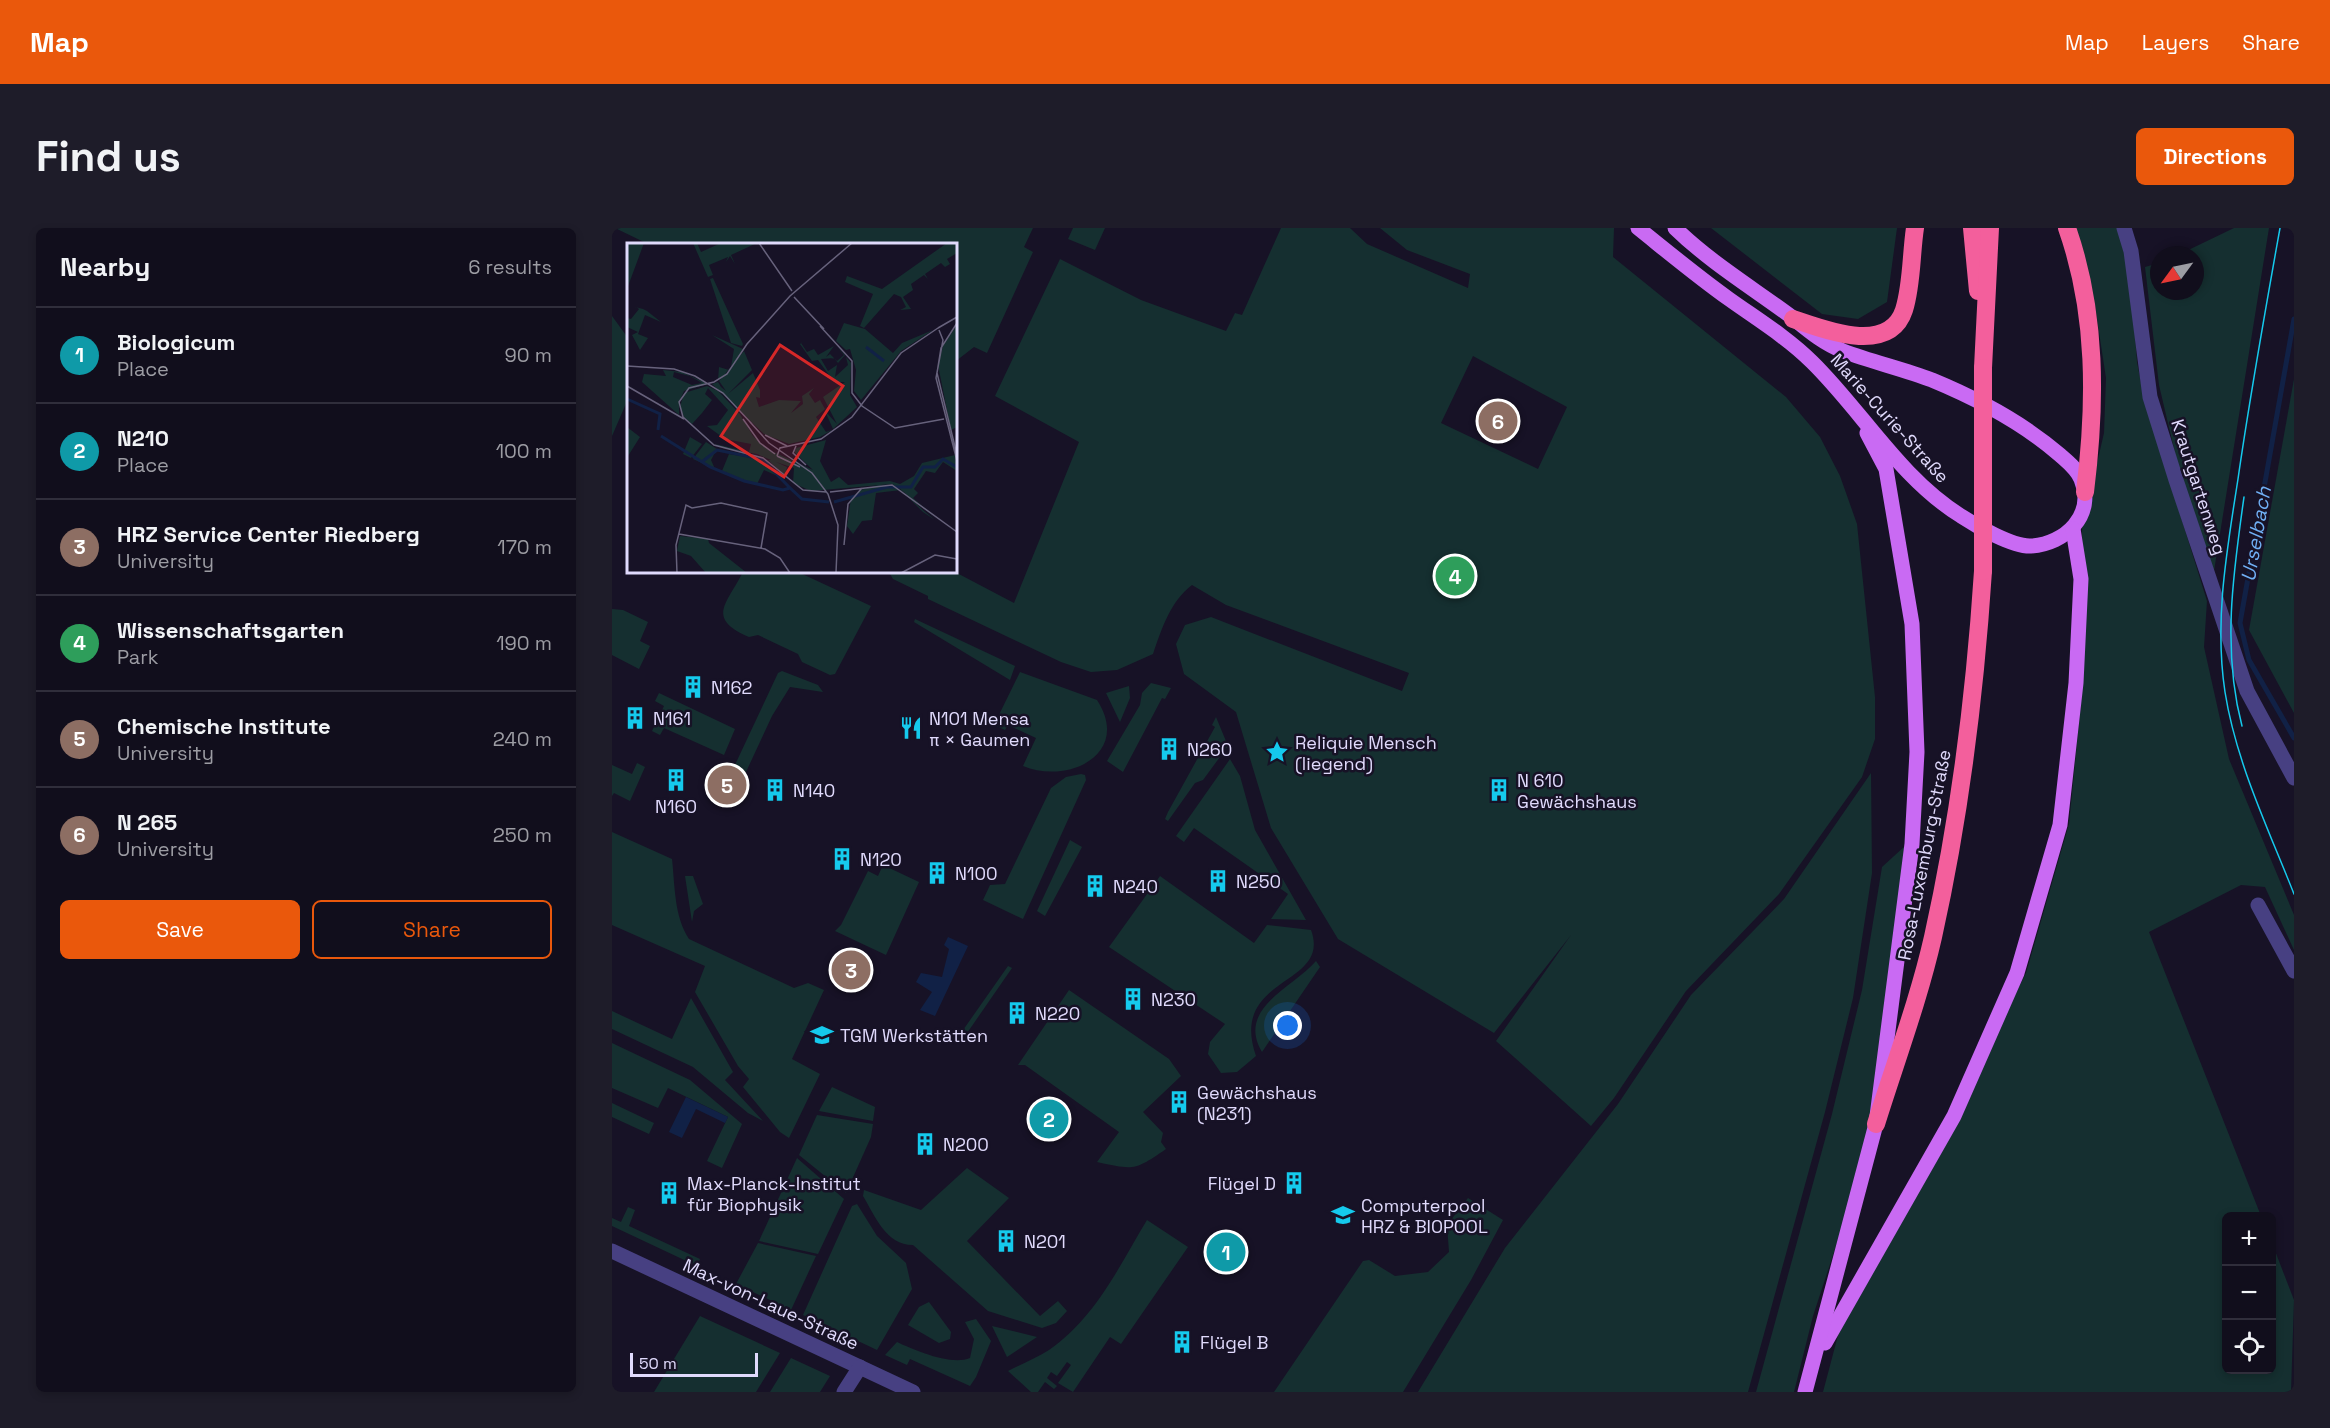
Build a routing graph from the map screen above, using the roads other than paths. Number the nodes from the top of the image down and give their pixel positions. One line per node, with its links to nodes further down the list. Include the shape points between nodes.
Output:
1 (1638, 228): 10 (main road, Marie-Curie-Straße, via 1811,361)
2 (1675, 228): 8 (main road, Marie-Curie-Straße, via 1725,272)
3 (1915, 228): 8 (highway, via 1904,311 1895,326 1865,337 1836,334)
4 (1972, 228): 9 (highway, Rosa-Luxemburg-Straße)
5 (1990, 228): 9 (highway, Rosa-Luxemburg-Straße)
6 (2067, 228): 11 (highway, via 2087,309 2094,380)
7 (2124, 228): 13 (street, Krautgartenweg, via 2131,251 2150,397 2247,692)
8 (1793, 319): 11 (main road, Marie-Curie-Straße, via 1810,334 1842,351 1931,380 2025,427 2072,465)
9 (1983, 346): 16 (highway, Rosa-Luxemburg-Straße, bridge, via 1983,571 1963,774 1933,938)
10 (1854, 409): 12 (main road, Marie-Curie-Straße, via 1931,494 1984,529 2029,546 2055,541); 16 (main road, via 1886,469 1894,507 1912,624 1917,752 1912,844)
11 (2085, 492): 12 (main road)
12 (2073, 529): 18 (main road, via 2081,590 2076,683 2060,825 2017,973 1954,1116)
13 (2294, 778)
14 (2258, 905): 15 (street)
15 (2294, 971)
16 (1876, 1124): 18 (main road, Rosa-Luxemburg-Straße)
17 (612, 1251): 19 (street, Max-von-Laue-Straße)
18 (1814, 1362): 22 (main road, Rosa-Luxemburg-Straße)
19 (860, 1367): 20 (street); 21 (street, Max-von-Laue-Straße)
20 (844, 1392)
21 (913, 1392)
22 (1806, 1392)

